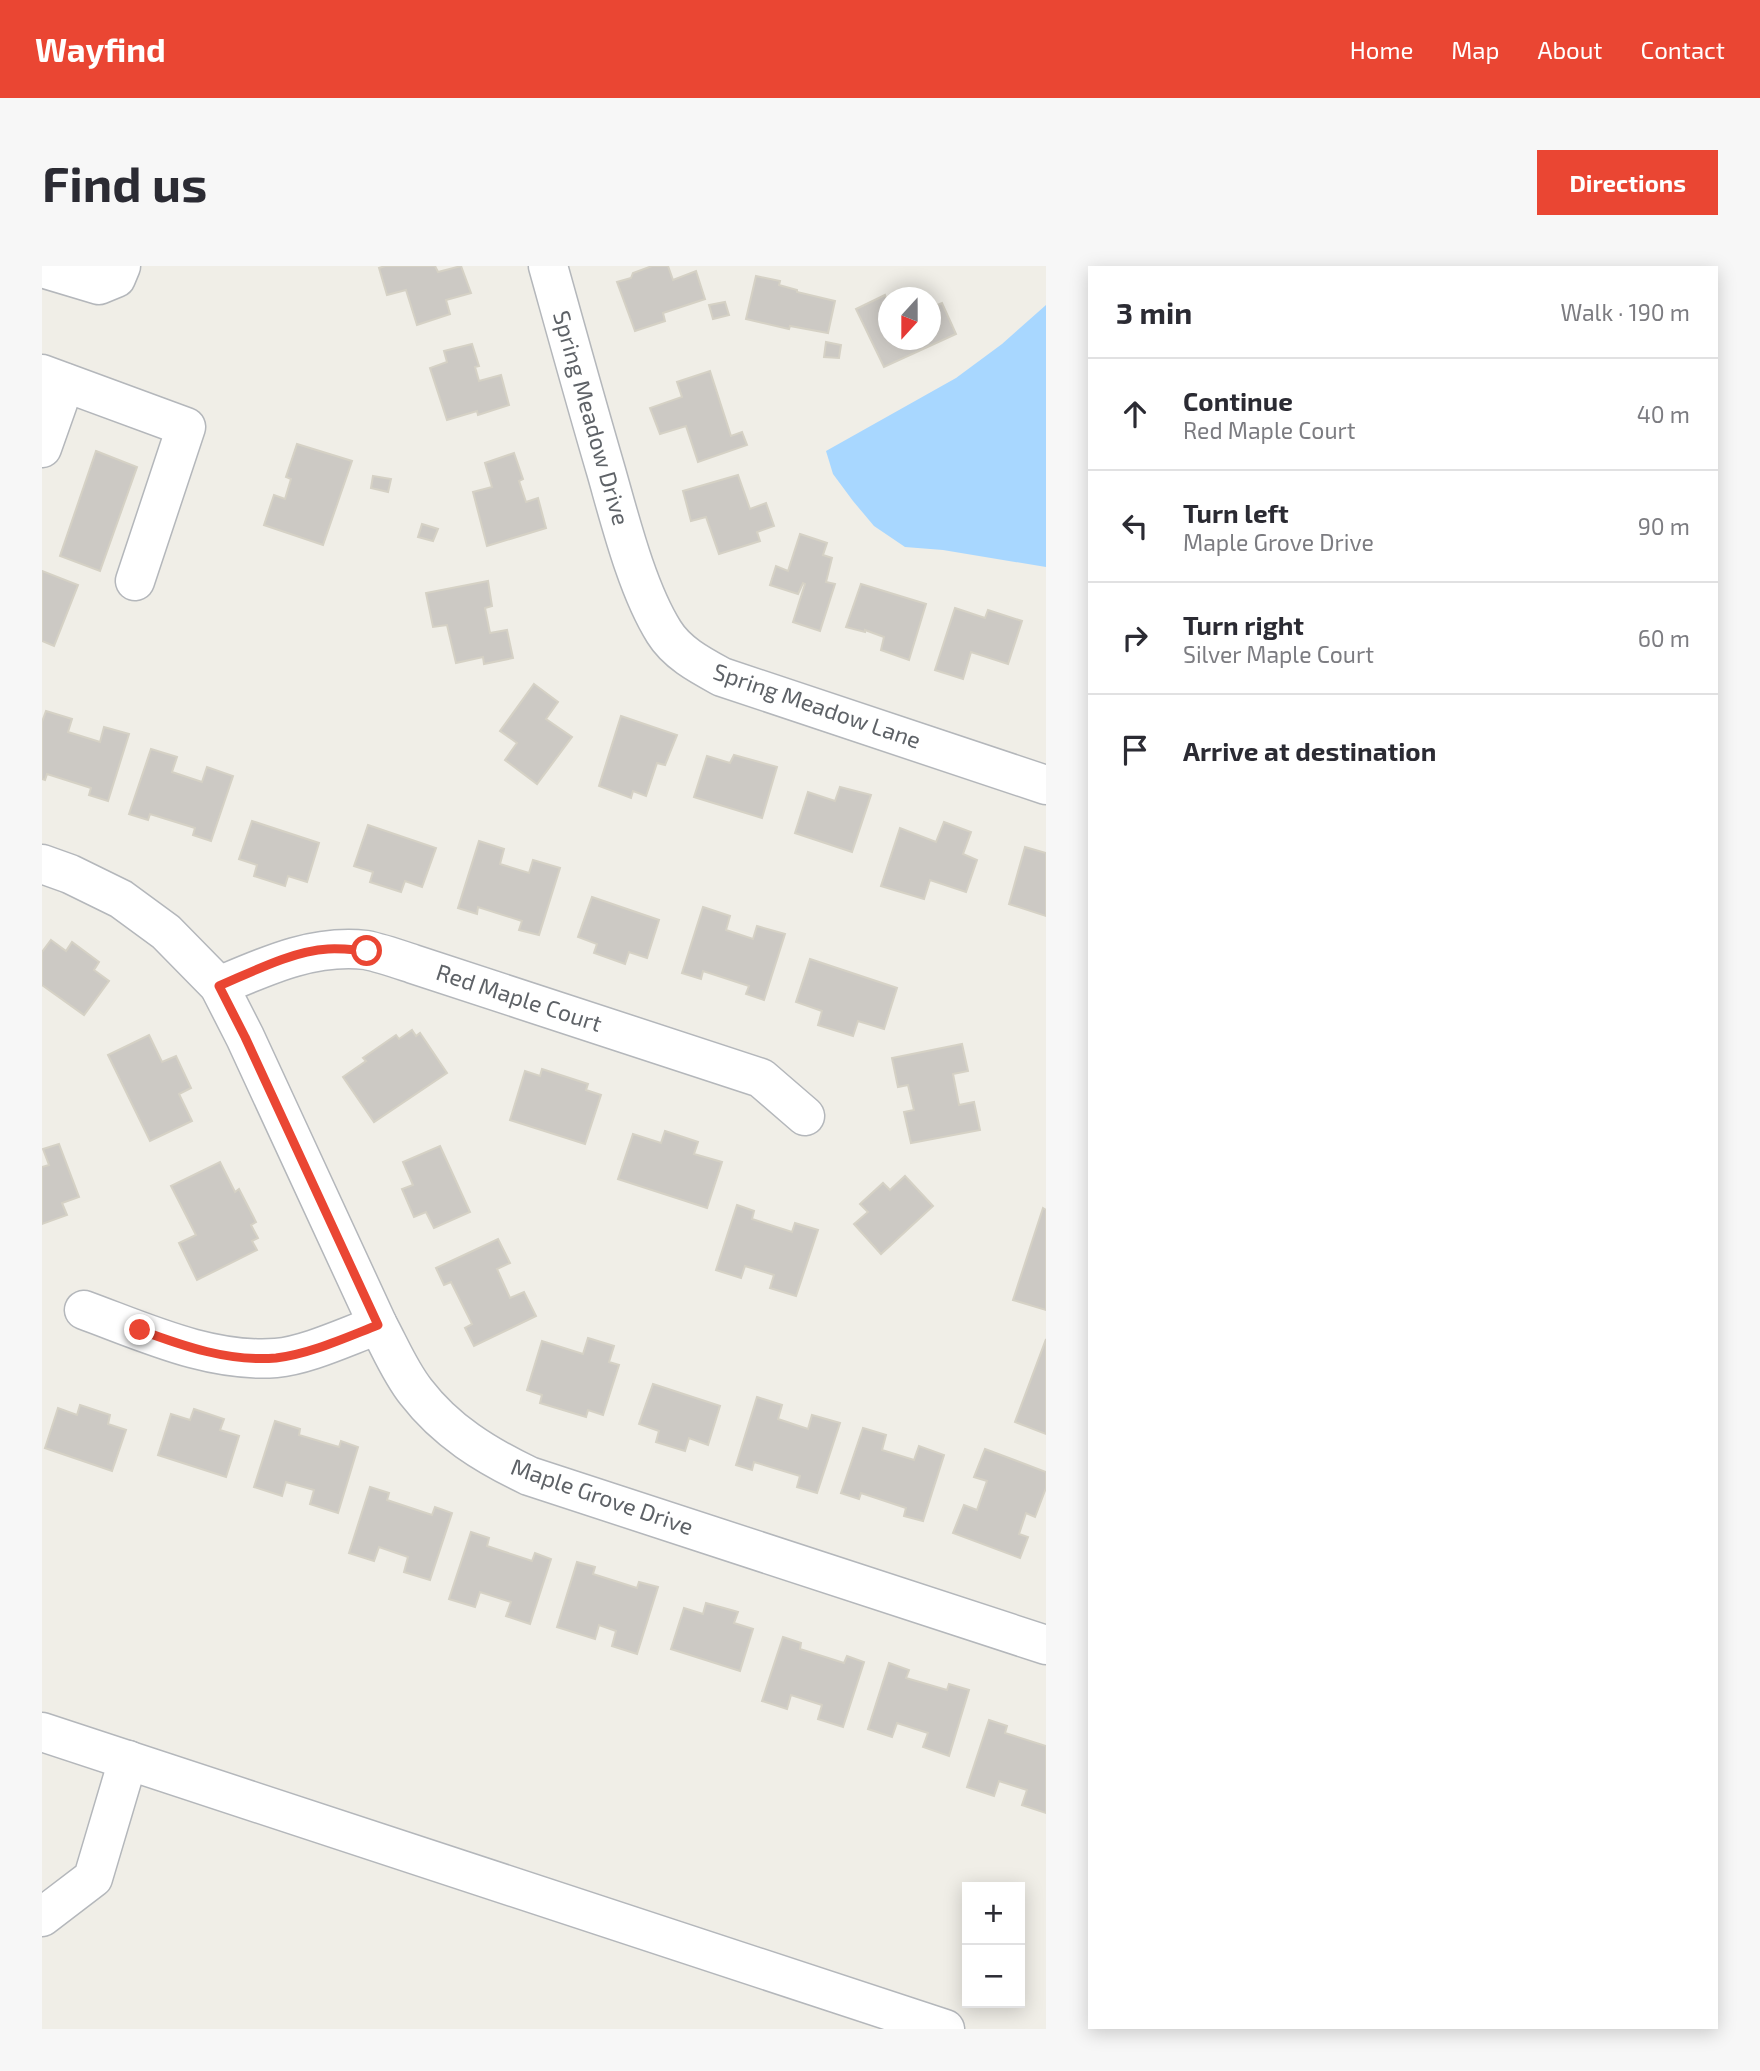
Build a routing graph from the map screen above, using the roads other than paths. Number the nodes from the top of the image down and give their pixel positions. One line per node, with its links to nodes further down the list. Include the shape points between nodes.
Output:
1 (121, 266): 3 (street, via 116,278 99,285)
2 (548, 266): 6 (street, Spring Meadow Drive)
3 (42, 268)
4 (53, 379): 5 (street); 7 (street, via 186,427)
5 (42, 448)
6 (636, 569): 8 (street, Spring Meadow Lane, via 665,633 686,657 722,677)
7 (135, 581)
8 (1046, 785)
9 (42, 864): 10 (street, Maple Grove Drive, via 121,899 166,932)
10 (219, 986): 11 (street, Red Maple Court, via 297,956 327,949 367,951 761,1078); 13 (street, Maple Grove Drive)
11 (805, 1116)
12 (84, 1310): 13 (street, via 167,1340 242,1359 278,1357)
13 (378, 1325): 14 (street, Maple Grove Drive, via 414,1390 435,1414 460,1437 529,1476)
14 (1046, 1645)
15 (42, 1732): 16 (street)
16 (128, 1760): 17 (street, via 93,1878); 18 (street)
17 (42, 1917)
18 (945, 2029)

